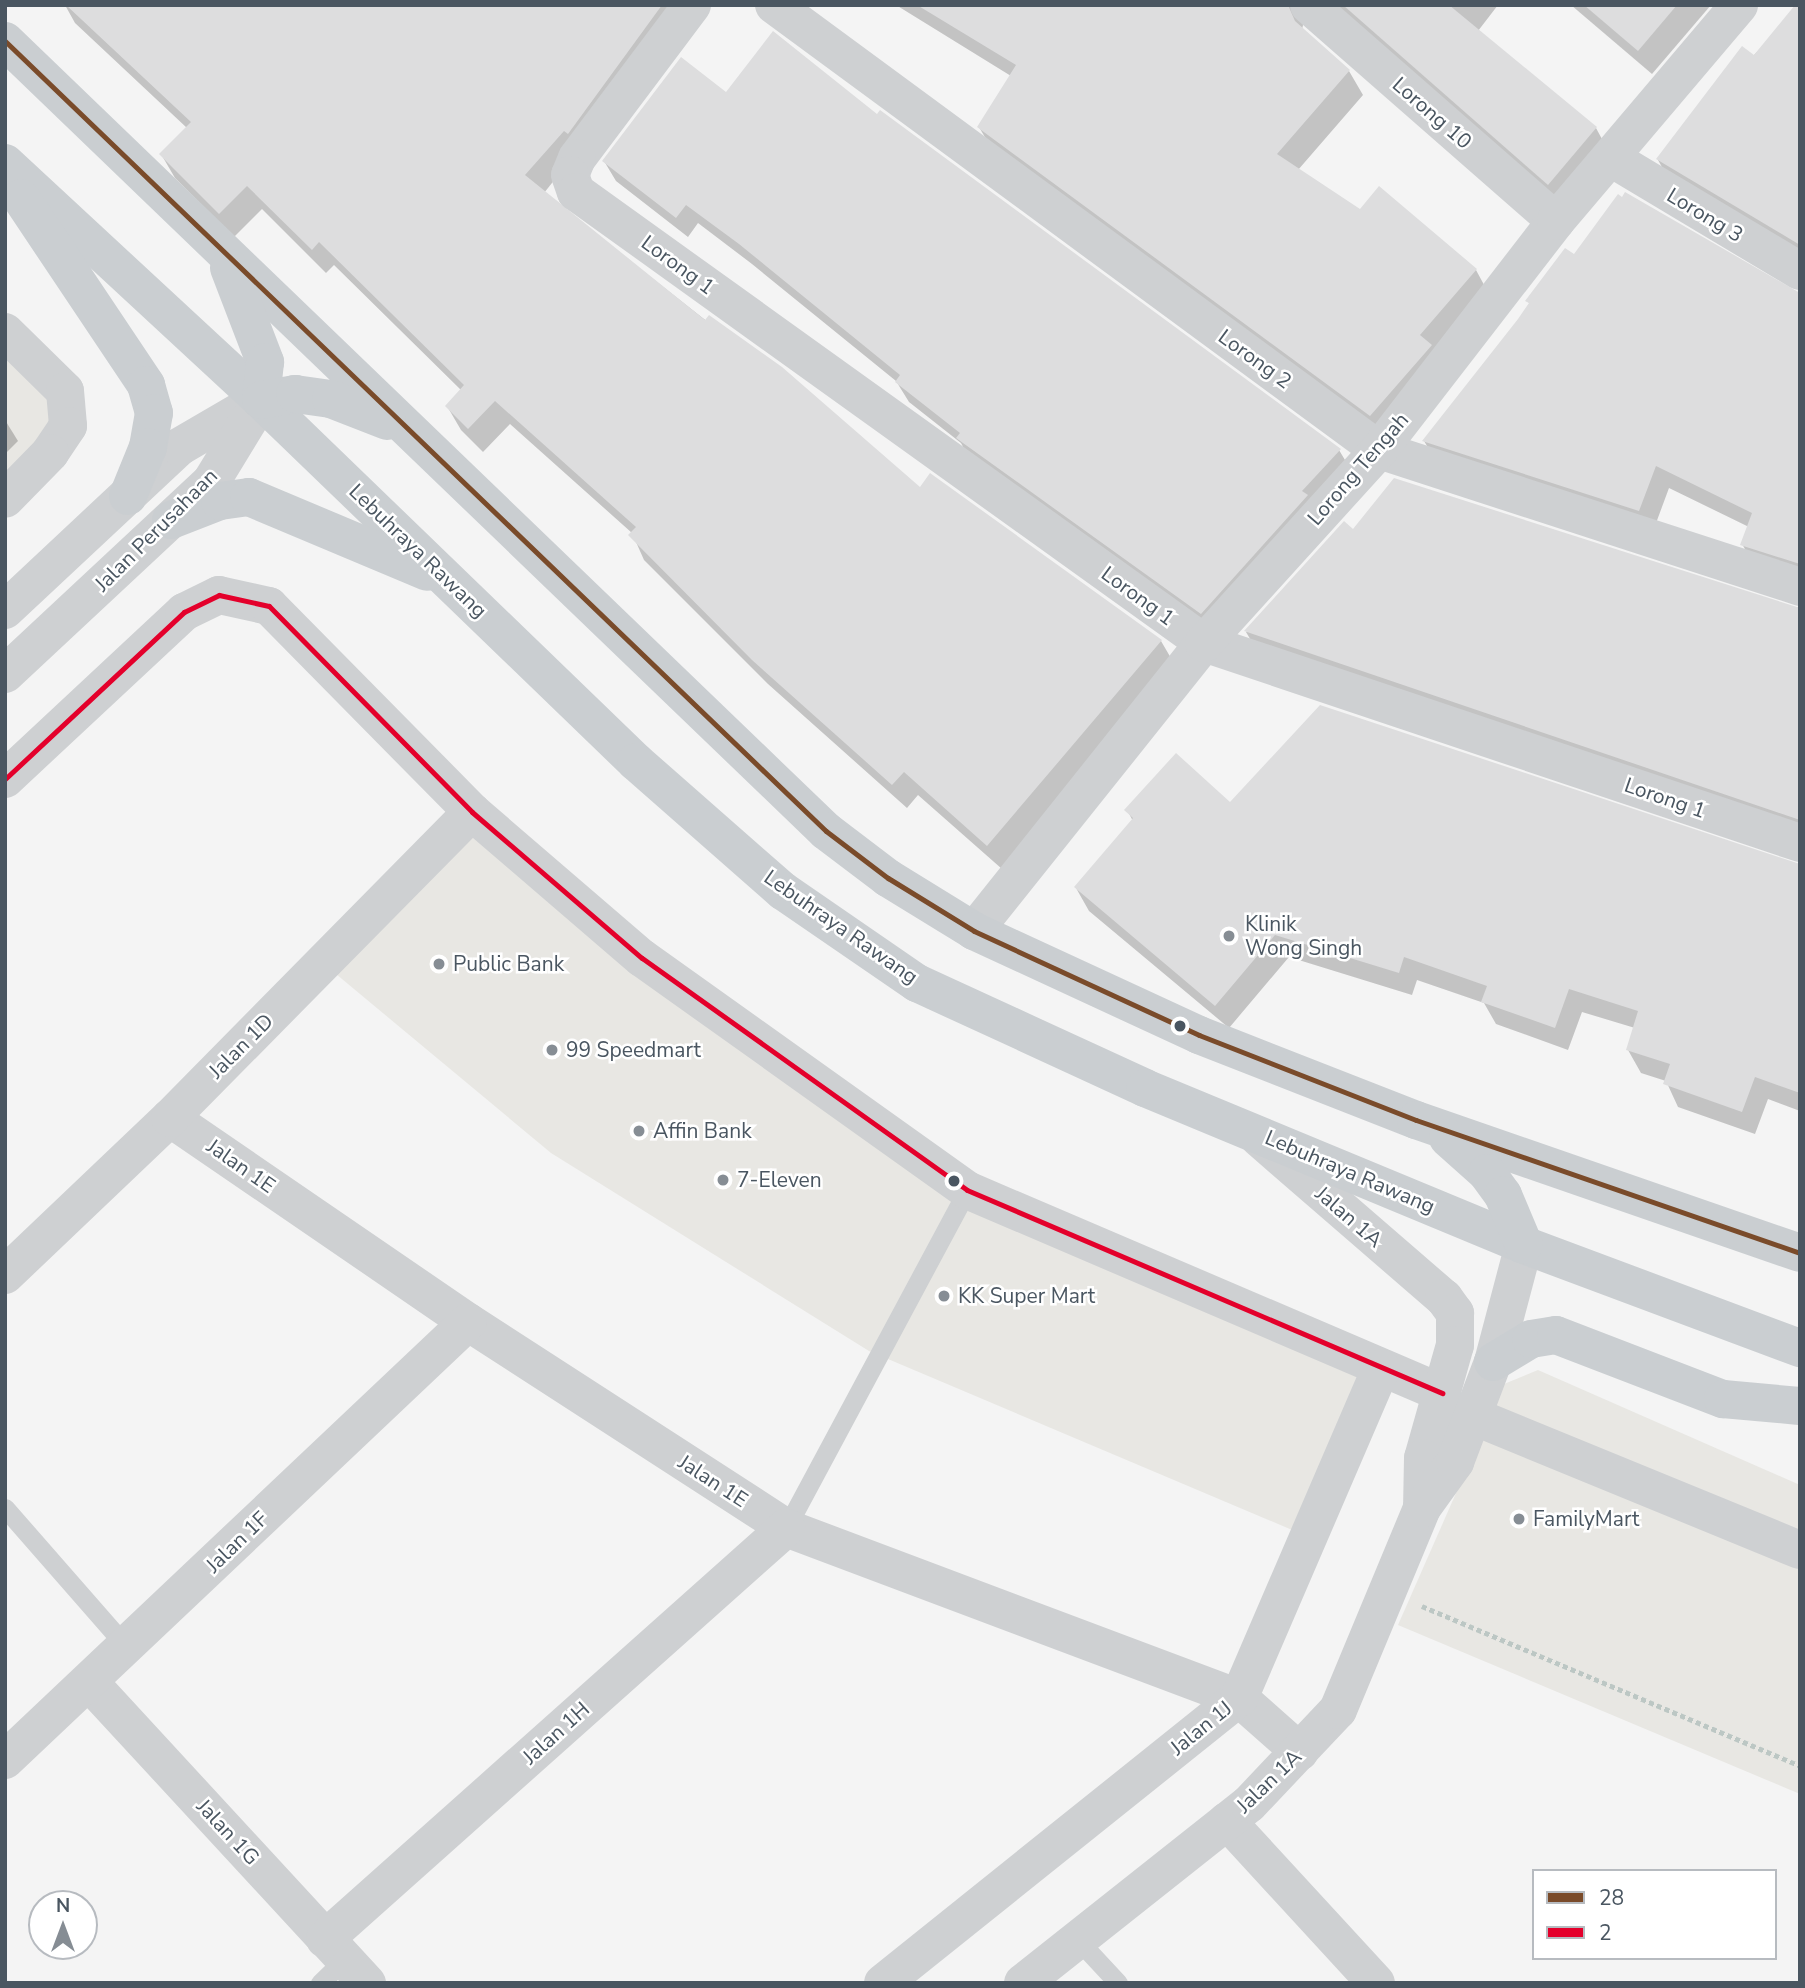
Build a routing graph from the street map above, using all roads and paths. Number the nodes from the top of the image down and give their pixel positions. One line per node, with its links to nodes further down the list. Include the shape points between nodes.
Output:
1 (692, 5): 22 (street, Lorong 1, via 577,158 570,175 576,192)
2 (774, 5): 15 (street, Lorong 2)
3 (1739, 5): 6 (street, Lorong Tengah)
4 (1315, 7): 9 (street, Lorong 10)
5 (5, 41): 10 (main road)
6 (1611, 158): 9 (street, Lorong Tengah); 11 (street, Lorong 3)
7 (5, 163): 13 (main road, Lebuhraya Rawang)
8 (5, 176): 16 (main road, via 146,385 154,413 148,447)
9 (1556, 221): 15 (street, Lorong Tengah)
10 (221, 250): 13 (main road, via 265,362); 14 (main road)
11 (1800, 271)
12 (5, 332): 17 (street, via 65,391 68,426 50,453)
13 (261, 400): 14 (main road, via 295,394 331,399); 16 (street, Jalan Perusahaan, via 179,447); 18 (street, Jalan Perusahaan, via 211,482); 19 (main road, Lebuhraya Rawang)
14 (407, 430): 27 (main road, via 825,831 888,878)
15 (1379, 450): 20 (street, Lorong 2); 22 (street, Lorong Tengah)
16 (128, 496): 21 (street, Jalan Perusahaan)
17 (5, 499)
18 (171, 520): 19 (main road, via 220,501 249,497); 23 (street, Jalan Perusahaan)
19 (451, 583): 30 (main road, Lebuhraya Rawang, via 636,762 794,898 917,983 1060,1051)
20 (1800, 587)
21 (5, 610)
22 (1204, 643): 26 (street, Lorong 1); 27 (street, Lorong Tengah)
23 (5, 674)
24 (5, 779): 25 (street, via 184,612 219,595 269,606)
25 (472, 812): 28 (street, Jalan 1D); 31 (street, via 642,958)
26 (1800, 843)
27 (974, 931): 29 (main road, via 1199,1035)
28 (170, 1118): 34 (street, Jalan 1D); 35 (street, Jalan 1E)
29 (1416, 1120): 32 (main road, via 1444,1135 1488,1173 1516,1219); 33 (main road)
30 (1250, 1129): 32 (main road, Lebuhraya Rawang); 39 (street, Jalan 1A, via 1444,1298 1455,1313 1455,1345)
31 (967, 1190): 38 (street); 44 (lane)
32 (1524, 1245): 36 (main road, Lebuhraya Rawang); 37 (street, Jalan 1A)
33 (1800, 1253)
34 (5, 1275)
35 (468, 1322): 44 (street, Jalan 1E); 47 (street, Jalan 1F)
36 (1800, 1348)
37 (1493, 1362): 40 (main road, via 1531,1339 1556,1335 1723,1399); 41 (street, Jalan 1A)
38 (1381, 1368): 39 (street); 49 (street, Jalan 1J)
39 (1442, 1393): 43 (street, Jalan 1A, via 1423,1458)
40 (1800, 1406)
41 (1473, 1416): 43 (street, Jalan 1A, via 1455,1462); 45 (street)
42 (5, 1508): 47 (lane)
43 (1422, 1508): 46 (street, Jalan 1A)
44 (786, 1528): 49 (street, Jalan 1E); 55 (street, Jalan 1H)
45 (1800, 1550)
46 (1389, 1592): 50 (street, Jalan 1A, via 1338,1710); 52 (path)
47 (126, 1647): 48 (street, Jalan 1F)
48 (89, 1682): 51 (street, Jalan 1F); 55 (street, Jalan 1G)
49 (1239, 1698): 50 (street, Jalan 1E); 56 (street, Jalan 1J)
50 (1300, 1752): 53 (street, Jalan 1A)
51 (5, 1760)
52 (1800, 1766)
53 (1227, 1821): 54 (street, Jalan 1A); 59 (street)
54 (1079, 1941): 57 (street, Jalan 1A); 58 (lane)
55 (339, 1966)
56 (883, 1983)
57 (1023, 1983)
58 (1118, 1983)
59 (1376, 1983)

